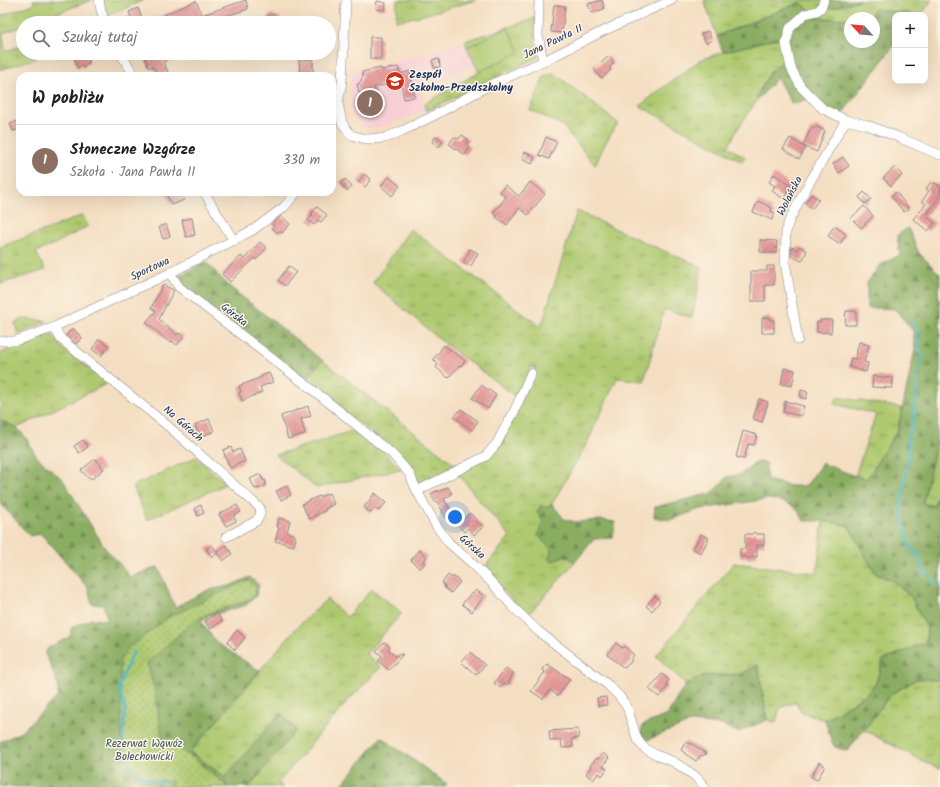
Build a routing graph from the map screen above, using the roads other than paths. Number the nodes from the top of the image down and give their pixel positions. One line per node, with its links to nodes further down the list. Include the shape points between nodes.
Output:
1 (99, 0): 6 (street)
2 (346, 0): 10 (street, Jana Pawła II)
3 (539, 0): 8 (street, via 538,35)
4 (672, 0): 8 (street, Jana Pawła II)
5 (824, 0): 13 (street, via 822,8 805,14 790,28 786,44 792,68 801,87 823,109)
6 (103, 16)
7 (125, 60): 9 (street)
8 (543, 61): 12 (street, Jana Pawła II, via 488,86 402,132 385,138 366,139 351,135)
9 (132, 72)
10 (342, 82): 11 (street); 12 (street, Jana Pawła II)
11 (336, 91)
12 (336, 114)
13 (846, 120): 14 (street, via 898,136); 20 (street, Wolańska, via 797,206 786,232 785,262)
14 (940, 155)
15 (206, 196): 17 (street)
16 (294, 196): 17 (street, Sportowa, via 284,207 253,230)
17 (234, 240): 18 (street, Sportowa)
18 (170, 273): 19 (street, Sportowa); 23 (street, Górska, via 178,286 392,454 409,473)
19 (52, 328): 21 (street, Sportowa, via 15,340); 24 (street, Na Górach, via 61,340 169,427 260,508 260,518)
20 (798, 340)
21 (0, 341)
22 (531, 373): 23 (street, via 510,420 486,456)
23 (417, 491): 25 (street, Górska, via 449,543 538,631 608,685 618,696 626,706 637,740 644,748 674,762 695,776)
24 (226, 538)
25 (704, 787)

